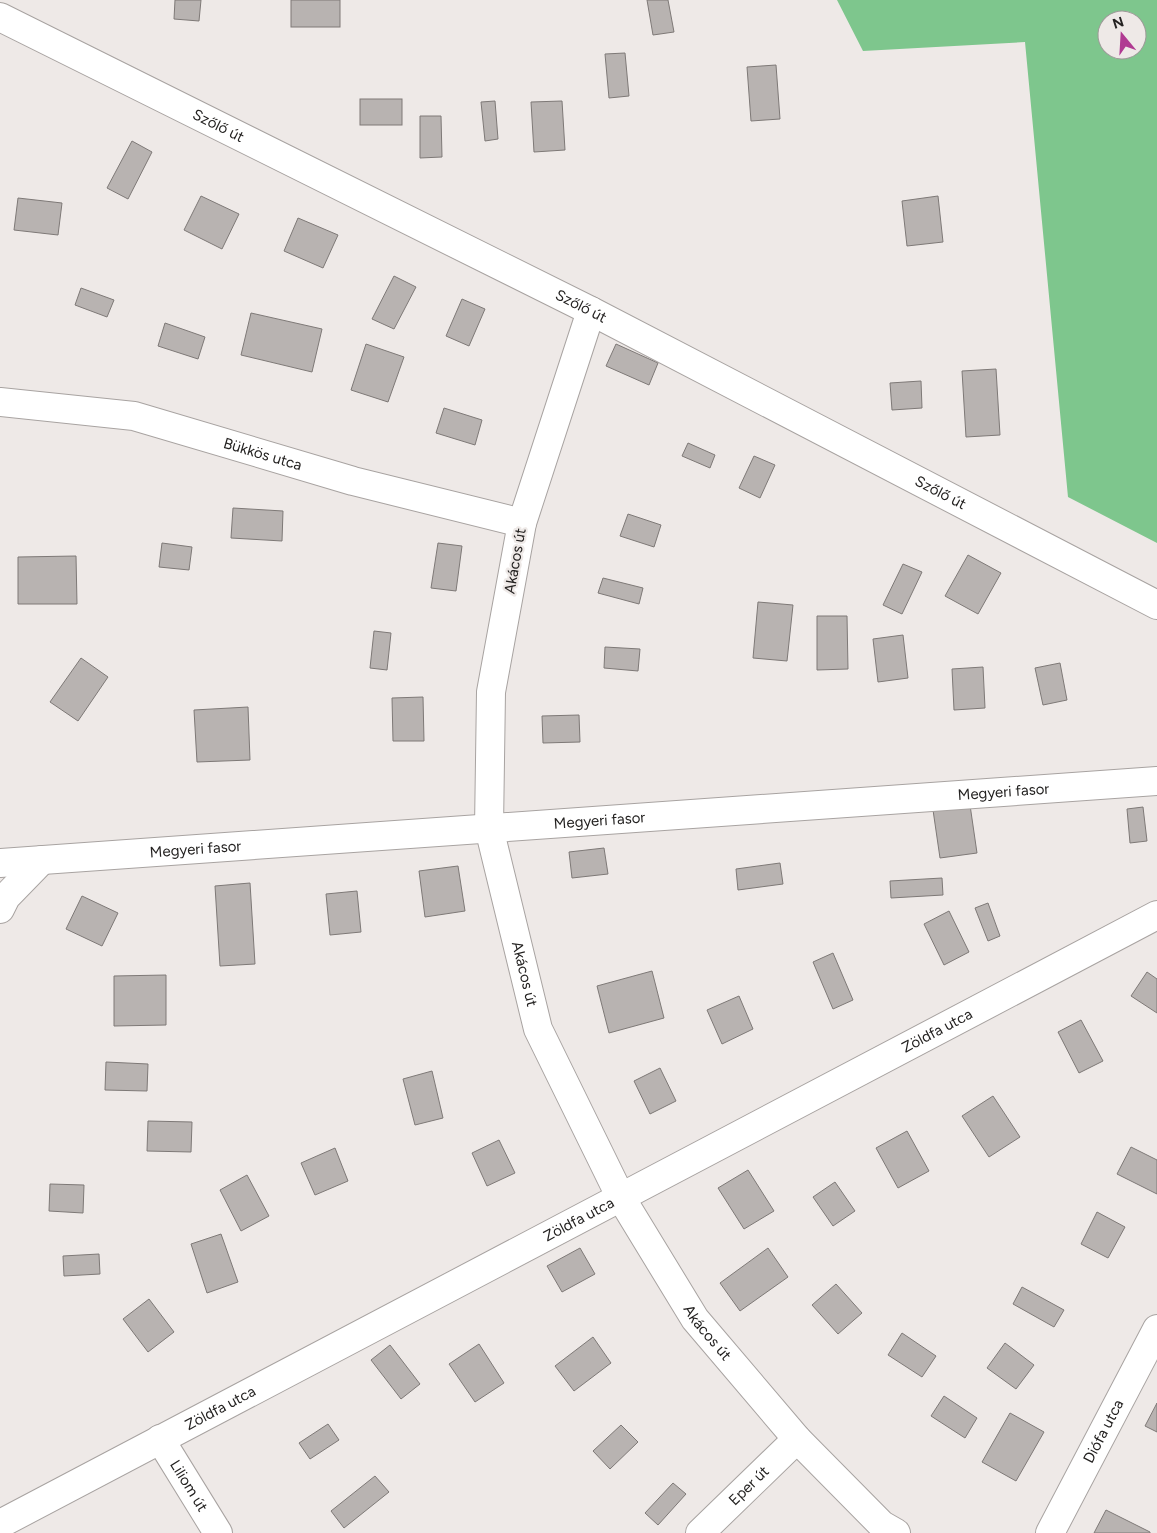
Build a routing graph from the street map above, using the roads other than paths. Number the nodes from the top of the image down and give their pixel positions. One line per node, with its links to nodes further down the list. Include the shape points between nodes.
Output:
1 (0, 17): 2 (street, Szőlő út)
2 (591, 311): 4 (street, Akácos út); 5 (street, Szőlő út)
3 (0, 402): 4 (street, Bükkös utca, via 134,416 353,481)
4 (522, 523): 7 (street, Akácos út, via 491,692)
5 (1157, 605)
6 (1157, 781): 7 (street, Megyeri fasor)
7 (489, 828): 8 (street, Megyeri fasor); 12 (street, Akácos út, via 538,1029)
8 (42, 860): 9 (street, Megyeri fasor); 10 (street, via 6,896)
9 (0, 863)
10 (0, 909)
11 (1157, 915): 12 (street, Zöldfa utca)
12 (620, 1196): 14 (street, Zöldfa utca); 15 (street, Akácos út, via 695,1319)
13 (1157, 1329): 20 (street, Diófa utca)
14 (160, 1439): 16 (street, Zöldfa utca); 17 (street, Liliom út)
15 (797, 1439): 18 (street, Eper út); 19 (street, Akácos út, via 882,1525)
16 (0, 1524)
17 (218, 1533)
18 (700, 1533)
19 (896, 1533)
20 (1050, 1533)

